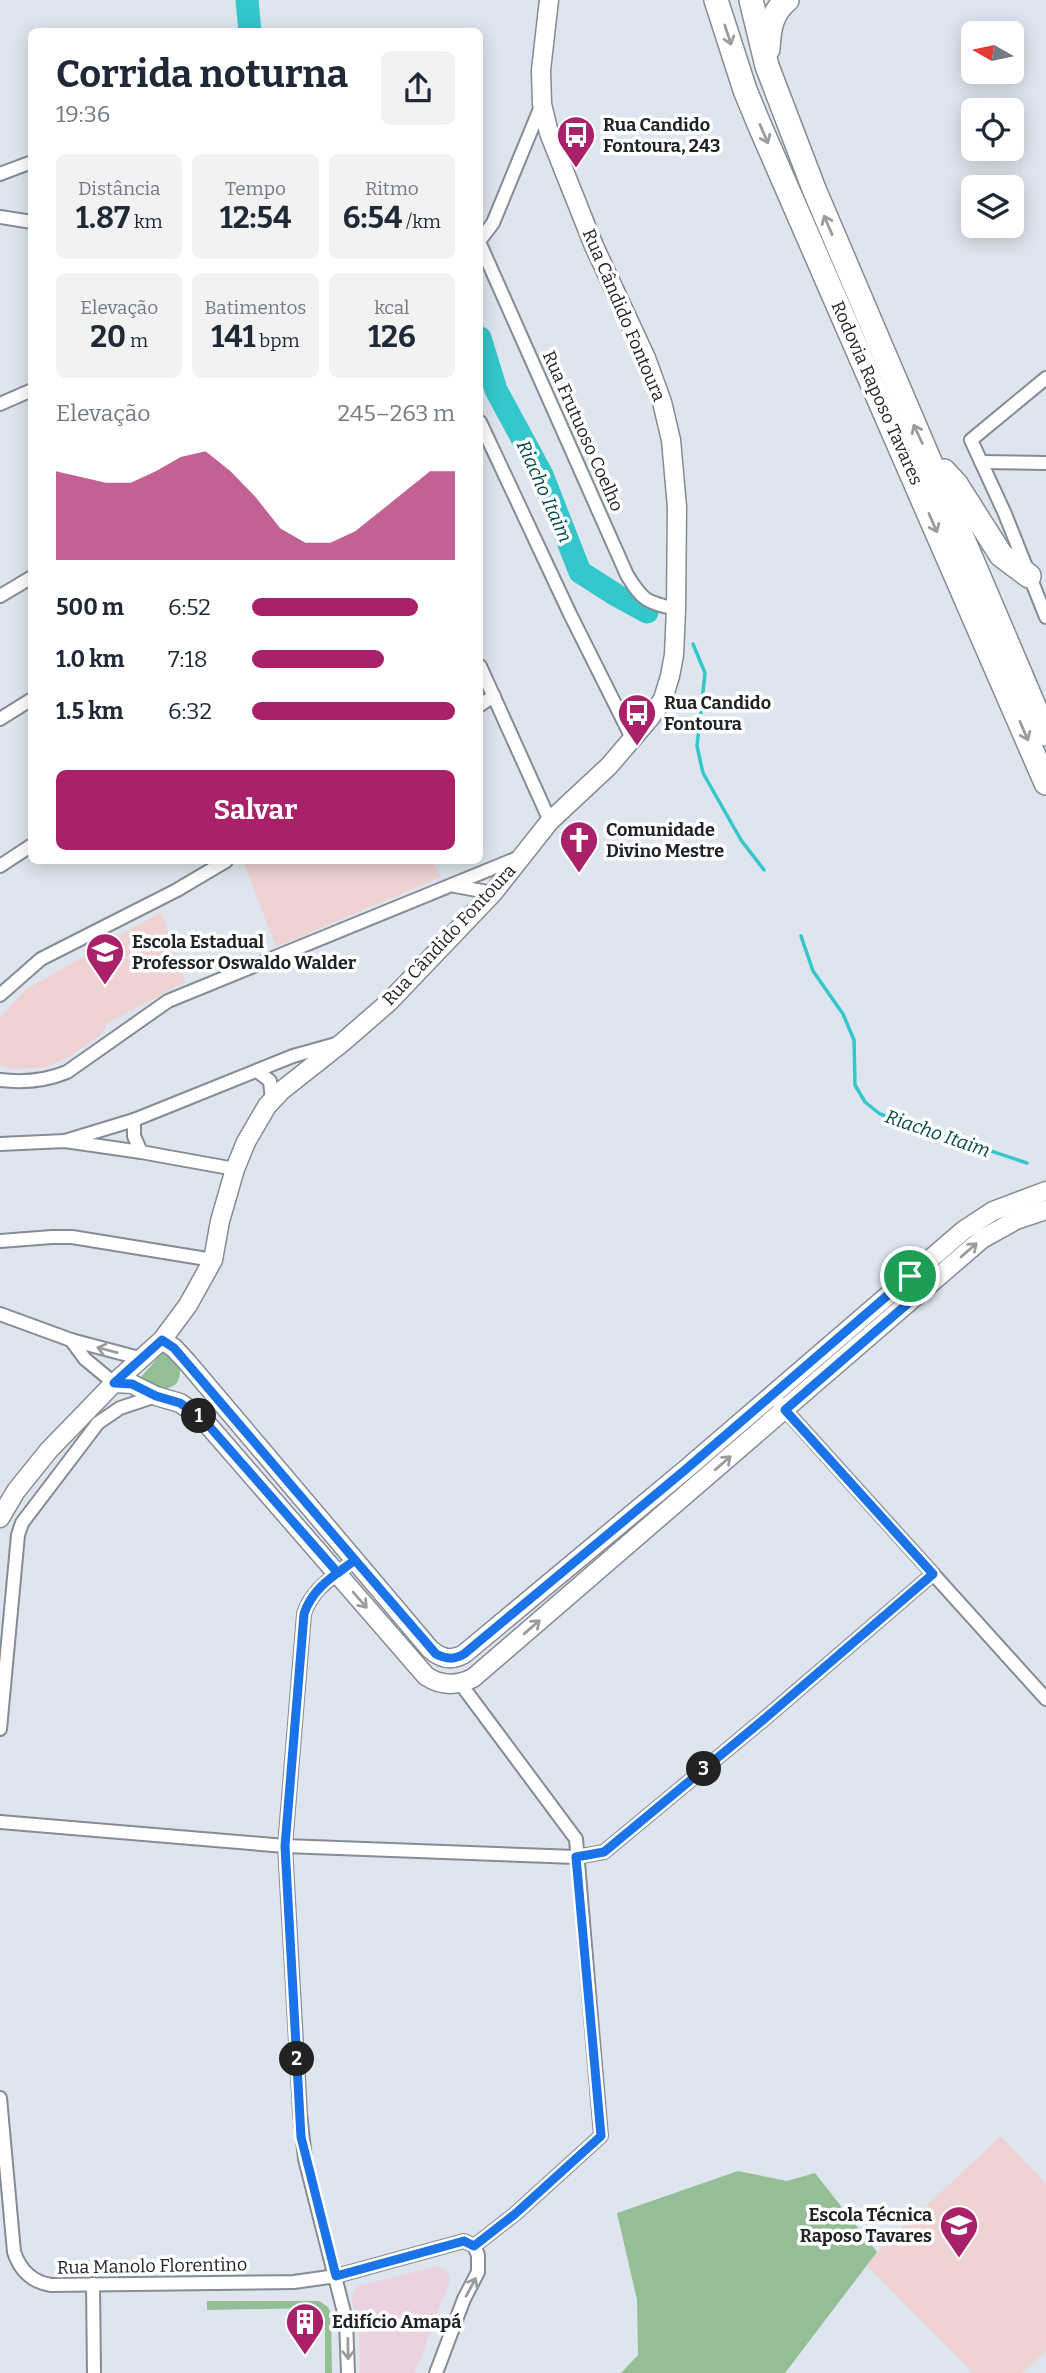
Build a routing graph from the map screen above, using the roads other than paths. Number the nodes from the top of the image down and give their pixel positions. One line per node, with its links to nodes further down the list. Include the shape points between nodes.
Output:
1 (550, 0): 6 (street, Rua Cândido Fontoura, via 541,70)
2 (716, 0): 34 (highway, Rodovia Raposo Tavares, one-way to 34, via 759,124)
3 (751, 0): 5 (highway, Rodovia Raposo Tavares)
4 (787, 0): 5 (highway, via 773,18)
5 (766, 66): 19 (highway, Rodovia Raposo Tavares, one-way to 5, via 897,389)
6 (542, 104): 11 (street); 25 (street, Rua Cândido Fontoura, via 557,157 662,402 671,440 677,507)
7 (28, 164): 8 (street)
8 (0, 174)
9 (0, 218): 10 (street)
10 (28, 222)
11 (483, 237)
12 (483, 249): 25 (street, Rua Frutuoso Coelho, via 627,575 639,595)
13 (1046, 378): 17 (street, via 971,440)
14 (28, 392): 15 (street)
15 (0, 404)
16 (483, 428): 33 (street)
17 (981, 462): 18 (street); 20 (street)
18 (1046, 463)
19 (933, 466): 20 (highway, via 950,476 1001,555); 32 (highway, Rodovia Raposo Tavares)
20 (1037, 576): 26 (street)
21 (28, 579): 23 (street)
22 (0, 585): 23 (street)
23 (14, 587): 24 (street)
24 (0, 596)
25 (676, 609): 33 (street, Rua Cândido Fontoura, via 674,655 663,699)
26 (1046, 617)
27 (483, 672): 28 (street)
28 (494, 696): 30 (street); 35 (street)
29 (28, 702): 31 (street)
30 (483, 703)
31 (0, 719)
32 (1046, 731)
33 (632, 738): 35 (street, Rua Cândido Fontoura)
34 (1046, 783)
35 (550, 821): 37 (street, Rua Cândido Fontoura)
36 (28, 848): 39 (street)
37 (520, 857): 40 (street); 41 (street, Rua Cândido Fontoura)
38 (221, 864): 42 (street, via 41,959)
39 (0, 866)
40 (455, 886): 41 (street); 45 (street, via 168,1001 68,1072 35,1081)
41 (493, 893): 43 (street, Rua Cândido Fontoura, via 389,1002)
42 (0, 995)
43 (343, 1042): 44 (street); 46 (street, Rua Cândido Fontoura)
44 (257, 1071): 46 (street, via 270,1081); 47 (street)
45 (0, 1080)
46 (272, 1100): 51 (street, Rua Cândido Fontoura)
47 (134, 1120): 48 (street); 50 (street)
48 (65, 1142): 49 (street); 50 (street)
49 (0, 1144)
50 (141, 1152): 51 (street)
51 (235, 1169): 55 (street, Rua Cândido Fontoura)
52 (1046, 1191): 56 (street, via 983,1216)
53 (1046, 1210): 57 (street, one-way to 53, via 991,1233)
54 (0, 1241): 55 (street, via 72,1237)
55 (214, 1260): 60 (street, Rua Cândido Fontoura)
56 (910, 1276): 57 (street); 64 (street)
57 (921, 1292): 66 (street)
58 (0, 1314): 59 (street)
59 (71, 1340): 61 (street, one-way to 59); 63 (street, via 85,1359)
60 (162, 1340): 61 (street, Rua Cândido Fontoura); 62 (street)
61 (143, 1359): 63 (street, Rua Cândido Fontoura)
62 (190, 1368): 65 (street, via 184,1387); 70 (street)
63 (114, 1383): 65 (street, via 132,1384); 69 (street, Rua Cândido Fontoura, via 49,1450)
64 (772, 1395): 66 (street); 67 (street)
65 (163, 1398): 71 (street, via 191,1410 212,1427); 75 (street, via 120,1408 98,1423 22,1523)
66 (785, 1410): 68 (street, one-way to 66); 72 (street)
67 (685, 1470): 68 (street); 70 (street, via 454,1658 436,1654)
68 (699, 1485): 73 (street, one-way to 68, via 473,1678)
69 (0, 1518)
70 (355, 1560): 71 (street)
71 (338, 1573): 73 (street, one-way to 73, via 426,1676); 77 (street, via 314,1594 302,1620)
72 (933, 1574): 74 (street); 78 (street, via 604,1852)
73 (460, 1683): 78 (street, via 576,1839)
74 (1046, 1699)
75 (0, 1729)
76 (0, 1822): 77 (street)
77 (285, 1846): 78 (street); 81 (street, via 301,2137)
78 (576, 1857): 80 (street, via 601,2136)
79 (0, 2098): 82 (street, Rua Manolo Florentino, via 16,2259 25,2273 41,2284)
80 (474, 2246): 81 (street, Rua Manolo Florentino, via 464,2241); 85 (street, one-way to 80, via 478,2272)
81 (336, 2276): 82 (street, Rua Manolo Florentino, via 294,2282); 84 (street, one-way to 84, via 348,2335)
82 (93, 2284): 83 (street)
83 (94, 2373)
84 (348, 2373)
85 (436, 2373)

